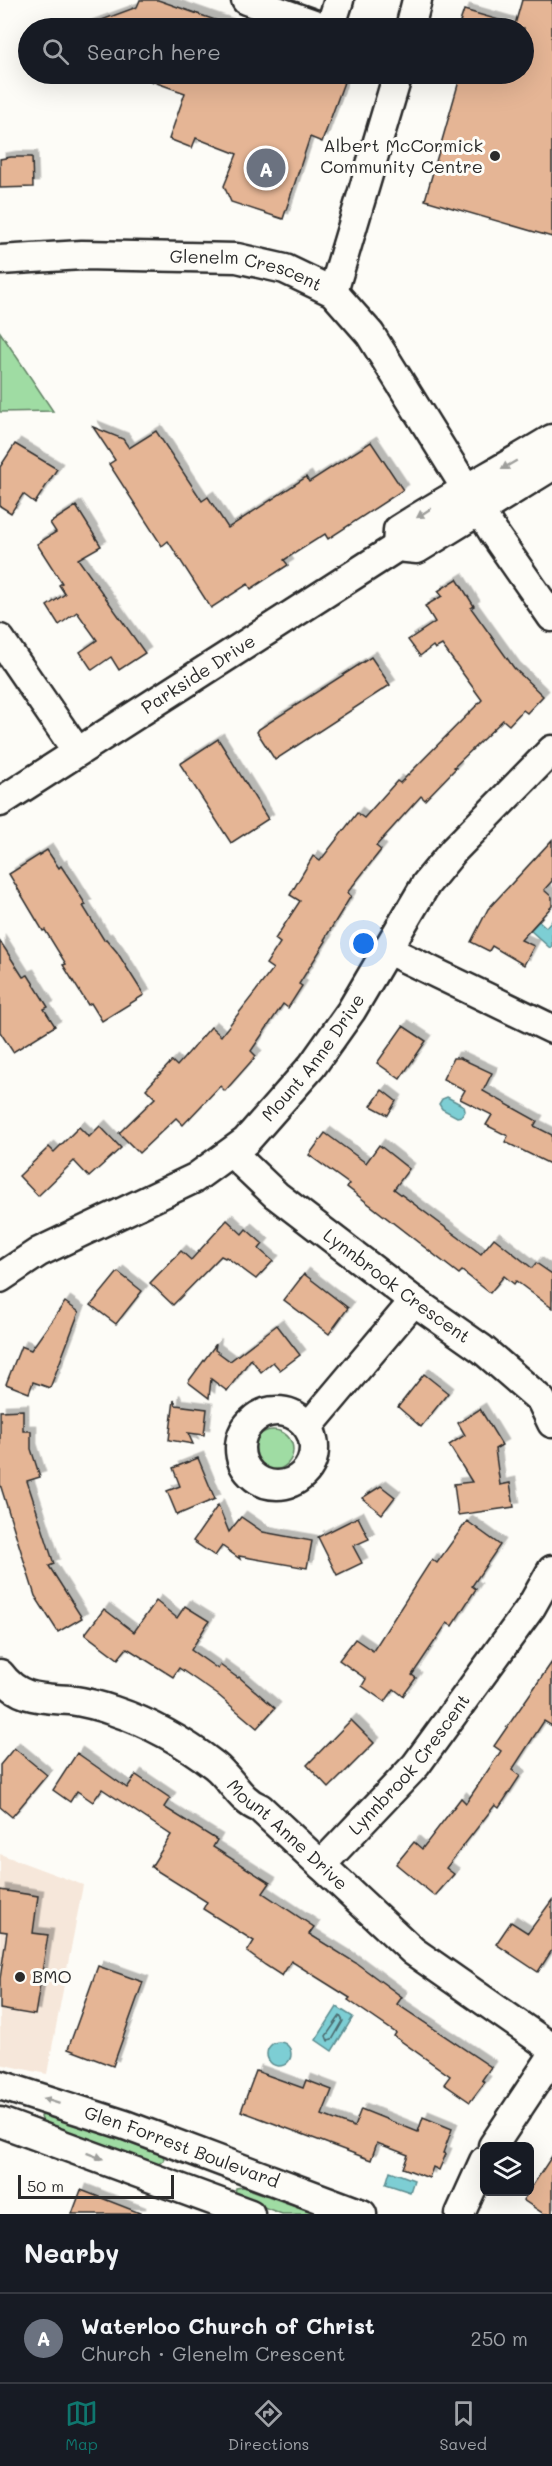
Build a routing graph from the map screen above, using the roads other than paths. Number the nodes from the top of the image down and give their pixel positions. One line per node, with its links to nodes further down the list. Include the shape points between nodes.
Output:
1 (246, 0): 4 (street)
2 (339, 0): 6 (street)
3 (417, 0): 7 (street)
4 (280, 6): 5 (street)
5 (306, 18)
6 (332, 18)
7 (412, 18)
8 (394, 84): 10 (street)
9 (0, 260): 10 (street, Glenelm Crescent, via 82,255 237,258 285,269)
10 (333, 292): 13 (street, Glenelm Crescent, via 370,334)
11 (552, 440): 13 (street, Parkside Drive, one-way to 13)
12 (552, 466): 13 (street, Parkside Drive)
13 (473, 500): 14 (street, Glenelm Crescent); 16 (street, Parkside Drive, via 417,549 397,547)
14 (552, 617)
15 (0, 639): 16 (street)
16 (76, 750): 18 (street, Parkside Drive)
17 (552, 750): 19 (street, Mount Anne Drive, via 426,884)
18 (0, 801)
19 (388, 950): 20 (street); 21 (street, Mount Anne Drive, via 312,1066)
20 (552, 1029)
21 (232, 1153): 22 (street, Mount Anne Drive, via 195,1178 39,1252); 23 (street, Lynnbrook Crescent, via 276,1195)
22 (0, 1278)
23 (414, 1301): 24 (street, Lynnbrook Crescent); 25 (street)
24 (548, 1405)
25 (308, 1427)
26 (552, 1570): 28 (street, Lynnbrook Crescent, via 531,1607 416,1765)
27 (0, 1674): 28 (street, Mount Anne Drive, via 12,1687 31,1696 103,1707 162,1731 213,1765 249,1804 260,1808)
28 (321, 1866): 29 (street, Mount Anne Drive, via 413,1951)
29 (552, 2048)
30 (552, 2057): 33 (street)
31 (0, 2085): 34 (street, Glen Forrest Boulevard, one-way to 31, via 125,2125)
32 (0, 2122): 36 (street, Glen Forrest Boulevard, one-way to 36)
33 (496, 2142)
34 (208, 2157): 36 (street); 38 (street, Glen Forrest Boulevard)
35 (480, 2170): 39 (street)
36 (191, 2204): 37 (street, Glen Forrest Boulevard)
37 (250, 2214)
38 (362, 2214)
39 (460, 2214)

